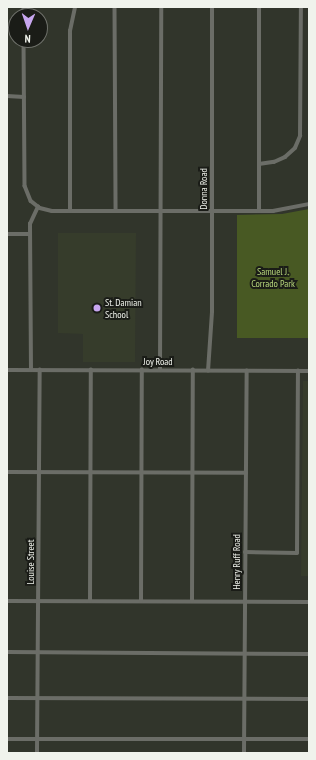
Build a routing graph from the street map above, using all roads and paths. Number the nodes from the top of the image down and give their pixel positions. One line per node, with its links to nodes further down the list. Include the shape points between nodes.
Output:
1 (75, 7): 13 (street, via 70,32)
2 (115, 7): 14 (street)
3 (162, 7): 15 (street)
4 (212, 7): 16 (street, Donna Road)
5 (259, 7): 10 (street)
6 (301, 7): 10 (street, via 300,136 294,148 285,157)
7 (24, 48): 9 (street)
8 (7, 96): 9 (street)
9 (24, 96): 12 (street, via 25,186 29,198)
10 (259, 164): 17 (street)
11 (309, 204): 17 (street, via 282,210)
12 (38, 207): 13 (street, via 52,211); 19 (street, via 32,219)
13 (70, 211): 14 (street)
14 (116, 211): 15 (street)
15 (162, 211): 16 (street); 25 (street)
16 (212, 211): 17 (street); 27 (street, Donna Road, via 212,321)
17 (259, 211)
18 (7, 234): 19 (street)
19 (30, 234): 21 (street)
20 (7, 370): 21 (street, Joy Road)
21 (30, 370): 22 (street, Joy Road)
22 (40, 370): 23 (street, Joy Road); 32 (street, Louise Street)
23 (91, 370): 24 (street, Joy Road); 33 (street)
24 (142, 370): 25 (street, Joy Road); 34 (street)
25 (160, 370): 26 (street, Joy Road)
26 (193, 370): 27 (street, Joy Road); 35 (street)
27 (208, 371): 28 (street, Joy Road)
28 (247, 371): 29 (street, Joy Road); 36 (street, Henry Ruff Road)
29 (298, 371): 30 (street, Joy Road); 37 (street, via 297,553)
30 (309, 371)
31 (7, 472): 32 (street)
32 (39, 472): 33 (street); 39 (street, Louise Street)
33 (90, 473): 34 (street); 40 (street)
34 (141, 473): 35 (street); 41 (street)
35 (193, 473): 36 (street); 42 (street)
36 (246, 473): 37 (street, Henry Ruff Road)
37 (245, 552): 43 (street, Henry Ruff Road)
38 (7, 601): 39 (street)
39 (38, 601): 40 (street); 46 (street, Louise Street)
40 (90, 601): 41 (street)
41 (141, 601): 42 (street)
42 (192, 601): 43 (street)
43 (245, 601): 44 (street); 47 (street, Henry Ruff Road)
44 (309, 602)
45 (7, 652): 46 (street)
46 (38, 652): 47 (street); 51 (street, Louise Street)
47 (244, 653): 48 (street); 50 (street, Henry Ruff Road)
48 (309, 654)
49 (7, 698): 51 (street)
50 (245, 698): 51 (street); 52 (street); 55 (street, Henry Ruff Road)
51 (37, 699): 54 (street, Louise Street)
52 (309, 699)
53 (7, 739): 54 (street)
54 (37, 739): 55 (street); 57 (street, Louise Street)
55 (244, 739): 56 (street); 58 (street, Henry Ruff Road)
56 (309, 740)
57 (37, 753)
58 (244, 753)

